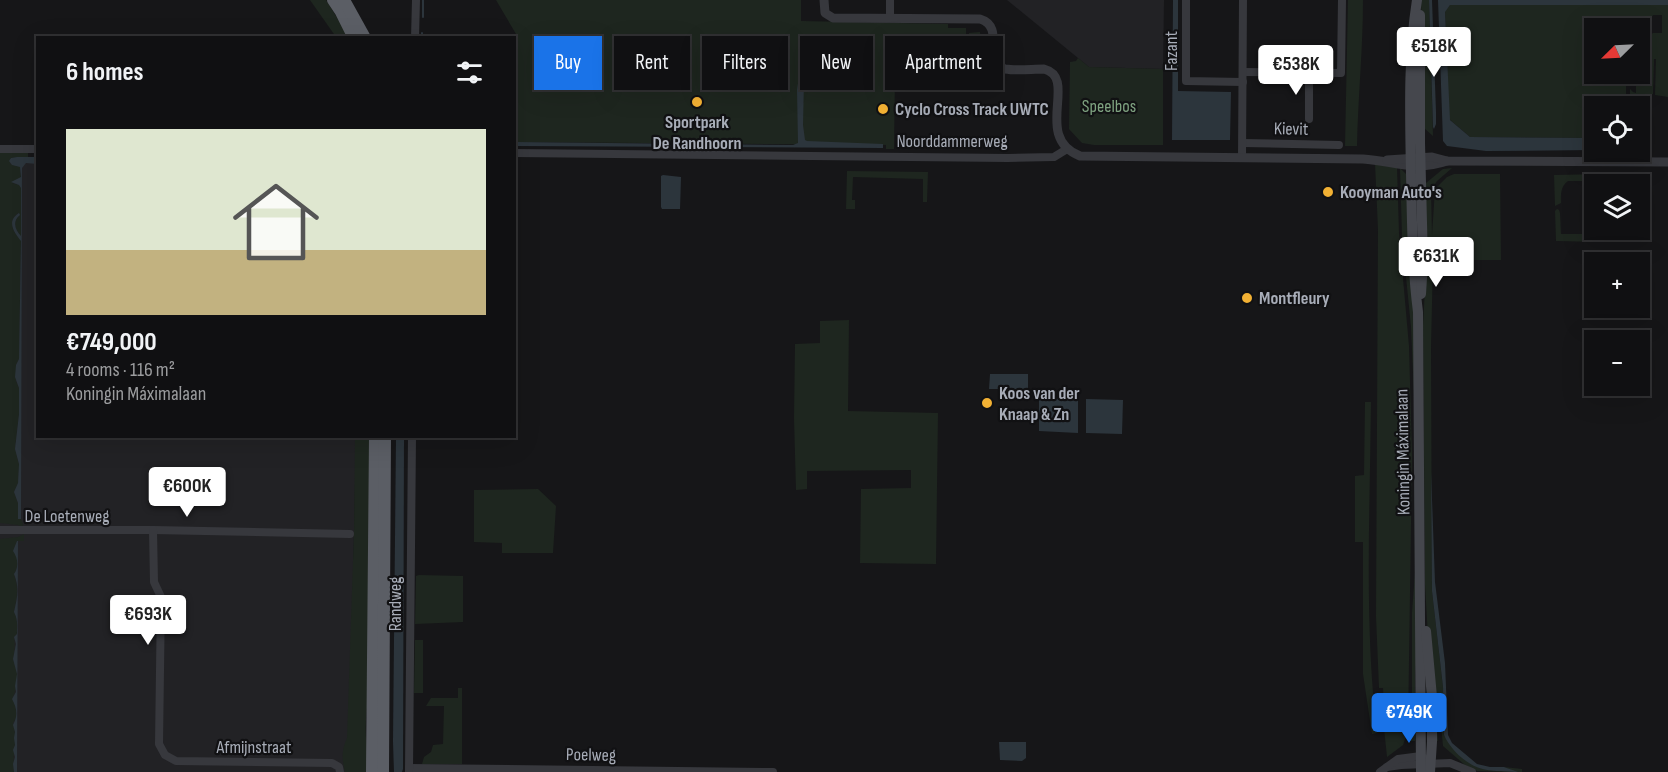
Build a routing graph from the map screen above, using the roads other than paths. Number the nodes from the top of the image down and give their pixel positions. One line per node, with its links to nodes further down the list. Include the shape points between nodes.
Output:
1 (333, 0): 11 (highway)
2 (344, 0): 12 (highway)
3 (416, 0): 13 (street)
4 (824, 0): 10 (street, via 825,11 831,17)
5 (890, 0): 10 (street)
6 (1186, 0): 16 (street, Fazant, via 1186,81)
7 (1243, 0): 14 (street)
8 (1342, 0): 15 (street, via 1341,73)
9 (1418, 0): 25 (main road, Koningin Máximalaan)
10 (890, 18): 21 (street, via 988,22 993,31 993,57 998,65 1005,69 1047,70 1056,77 1058,129)
11 (353, 36)
12 (364, 36)
13 (415, 36)
14 (1243, 72): 15 (street); 16 (street)
15 (1309, 73): 17 (street)
16 (1243, 82): 18 (street)
17 (1309, 119)
18 (1243, 142): 19 (street, Kievit); 24 (street)
19 (1339, 145)
20 (0, 149): 22 (street)
21 (1067, 149): 23 (street, Noorddammerweg, via 1054,157 1008,158); 24 (street, via 1080,156)
22 (36, 150)
23 (516, 153)
24 (1242, 158): 25 (street)
25 (1416, 162): 26 (street, via 1433,166 1447,161); 33 (main road, Koningin Máximalaan, via 1423,262 1418,312 1421,592 1432,697 1432,742)
26 (1668, 162)
27 (375, 438): 37 (highway)
28 (385, 438): 38 (highway)
29 (412, 438): 34 (street, Randweg)
30 (0, 530): 31 (street, De Loetenweg)
31 (153, 530): 32 (street, De Loetenweg); 36 (street, Afmijnstraat, via 154,582 161,597 159,744 165,755 176,761 332,763 339,766)
32 (350, 534)
33 (1425, 766): 35 (street, via 1401,765); 40 (street, via 1450,763)
34 (409, 770): 39 (street, Poelweg)
35 (1384, 770)
36 (340, 772)
37 (372, 772)
38 (383, 772)
39 (773, 772)
40 (1472, 772)

